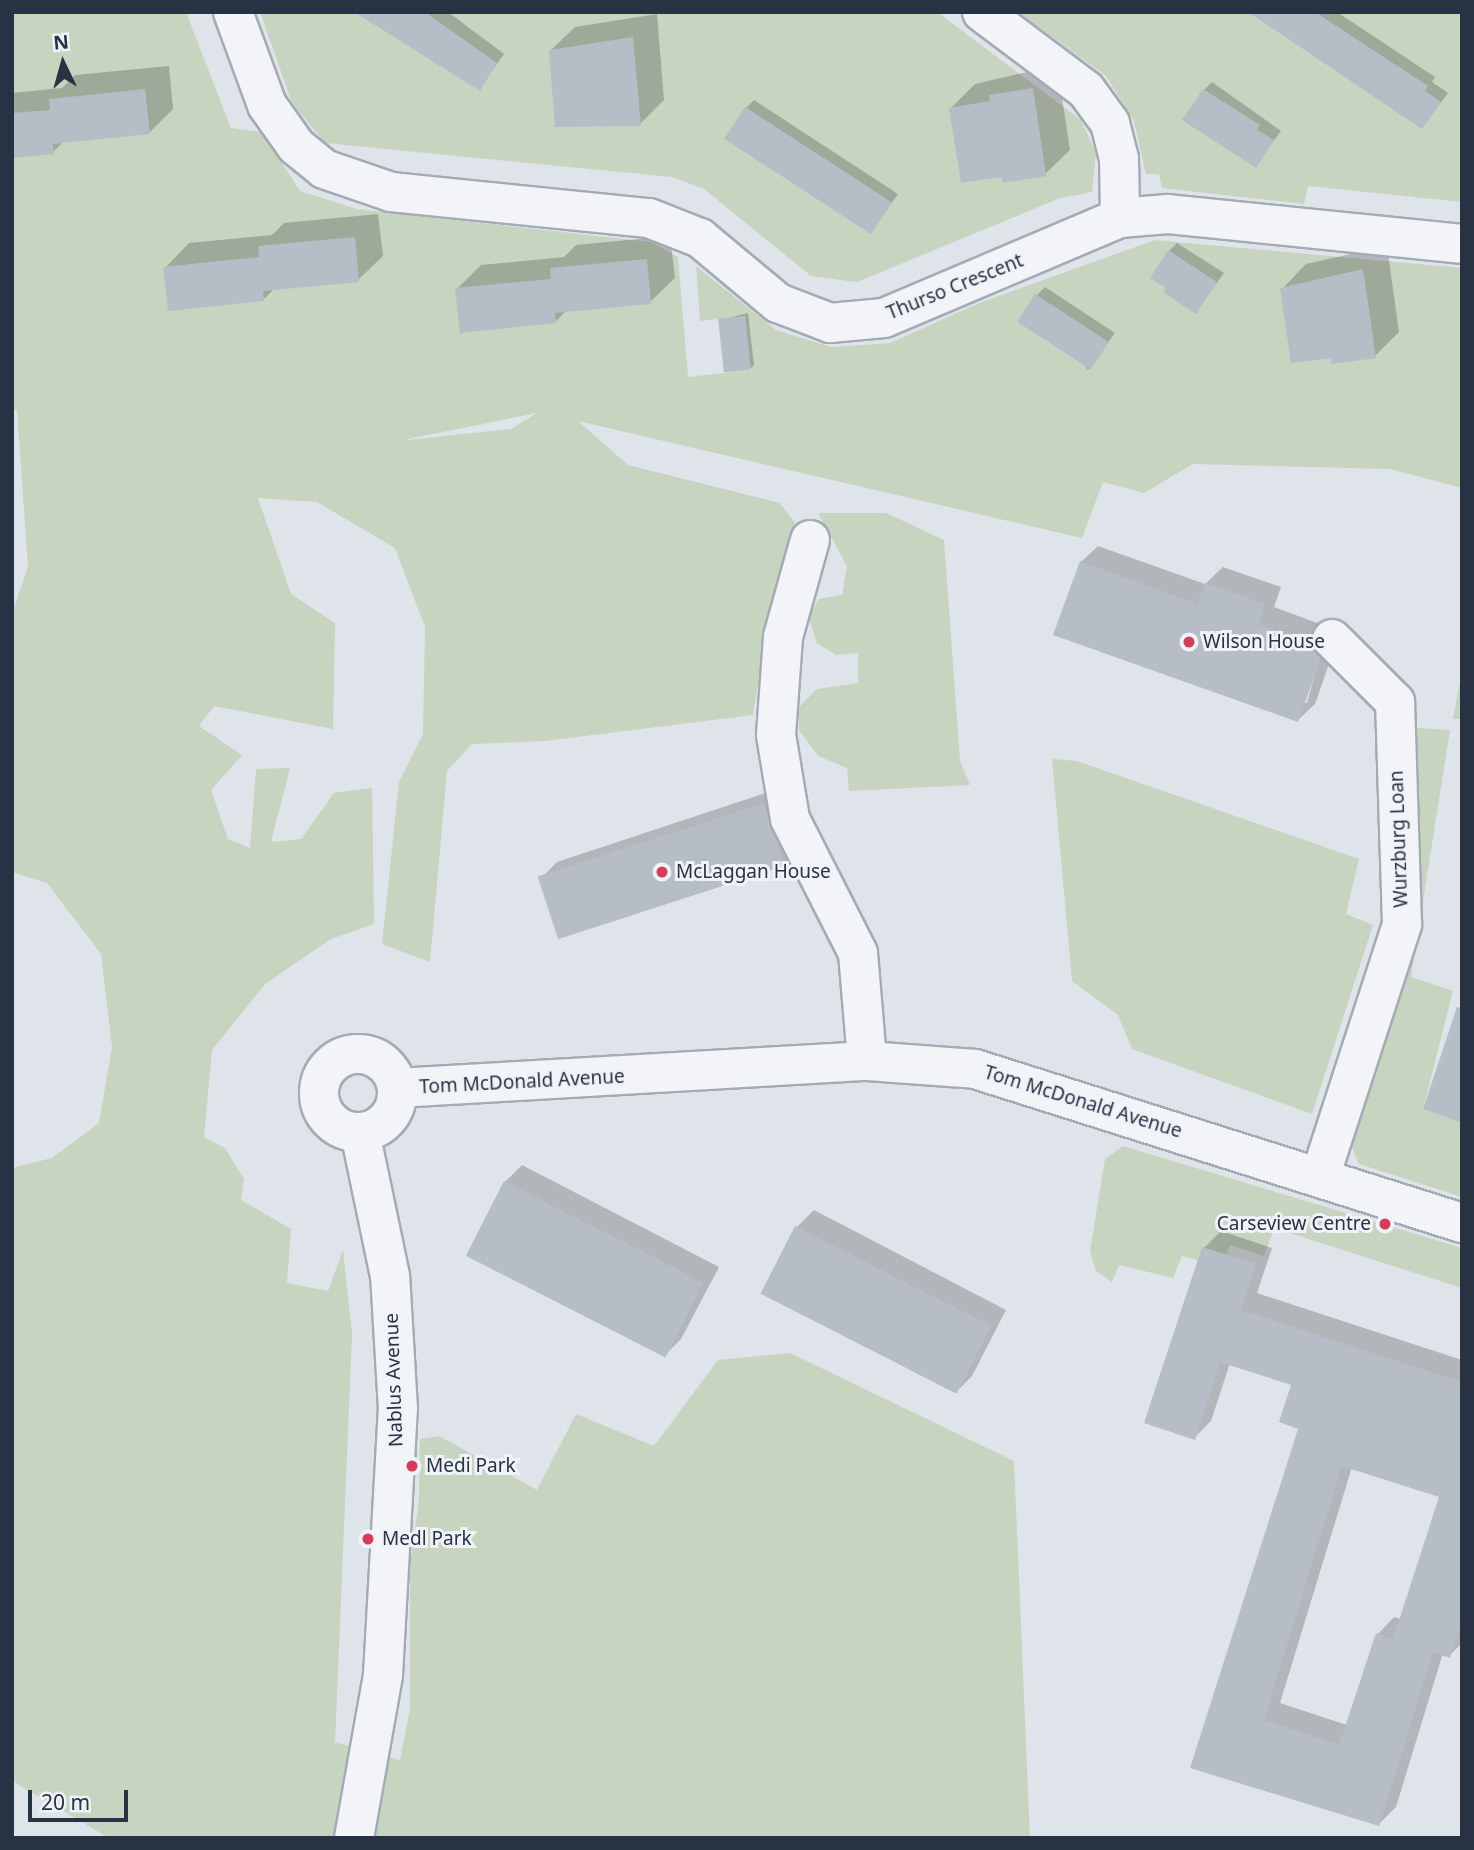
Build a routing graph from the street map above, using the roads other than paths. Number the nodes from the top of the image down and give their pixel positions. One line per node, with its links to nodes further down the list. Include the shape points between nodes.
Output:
1 (233, 12): 3 (street, Thurso Crescent, via 267,105 296,146 324,169 391,192 649,218 700,238 778,303 830,323 884,318)
2 (982, 12): 3 (street, via 1086,90 1110,123 1119,158)
3 (1120, 218): 4 (street, Thurso Crescent, via 1168,214)
4 (1462, 244)
5 (810, 540): 7 (street, via 783,637 776,735 790,819 858,953)
6 (1332, 639): 10 (street, Wurzburg Loan, via 1395,702 1402,924)
7 (867, 1061): 8 (street, Tom McDonald Avenue); 10 (street, Tom McDonald Avenue, via 975,1069)
8 (397, 1088): 9 (street, Tom McDonald Avenue, via 388,1118); 9 (street, Tom McDonald Avenue, via 391,1072 370,1055 356,1054 331,1063 319,1088 324,1114 346,1131)
9 (360, 1132): 12 (street, Nablus Avenue, via 390,1276 398,1409 383,1675)
10 (1320, 1177): 11 (street, Tom McDonald Avenue)
11 (1462, 1223)
12 (355, 1838)

